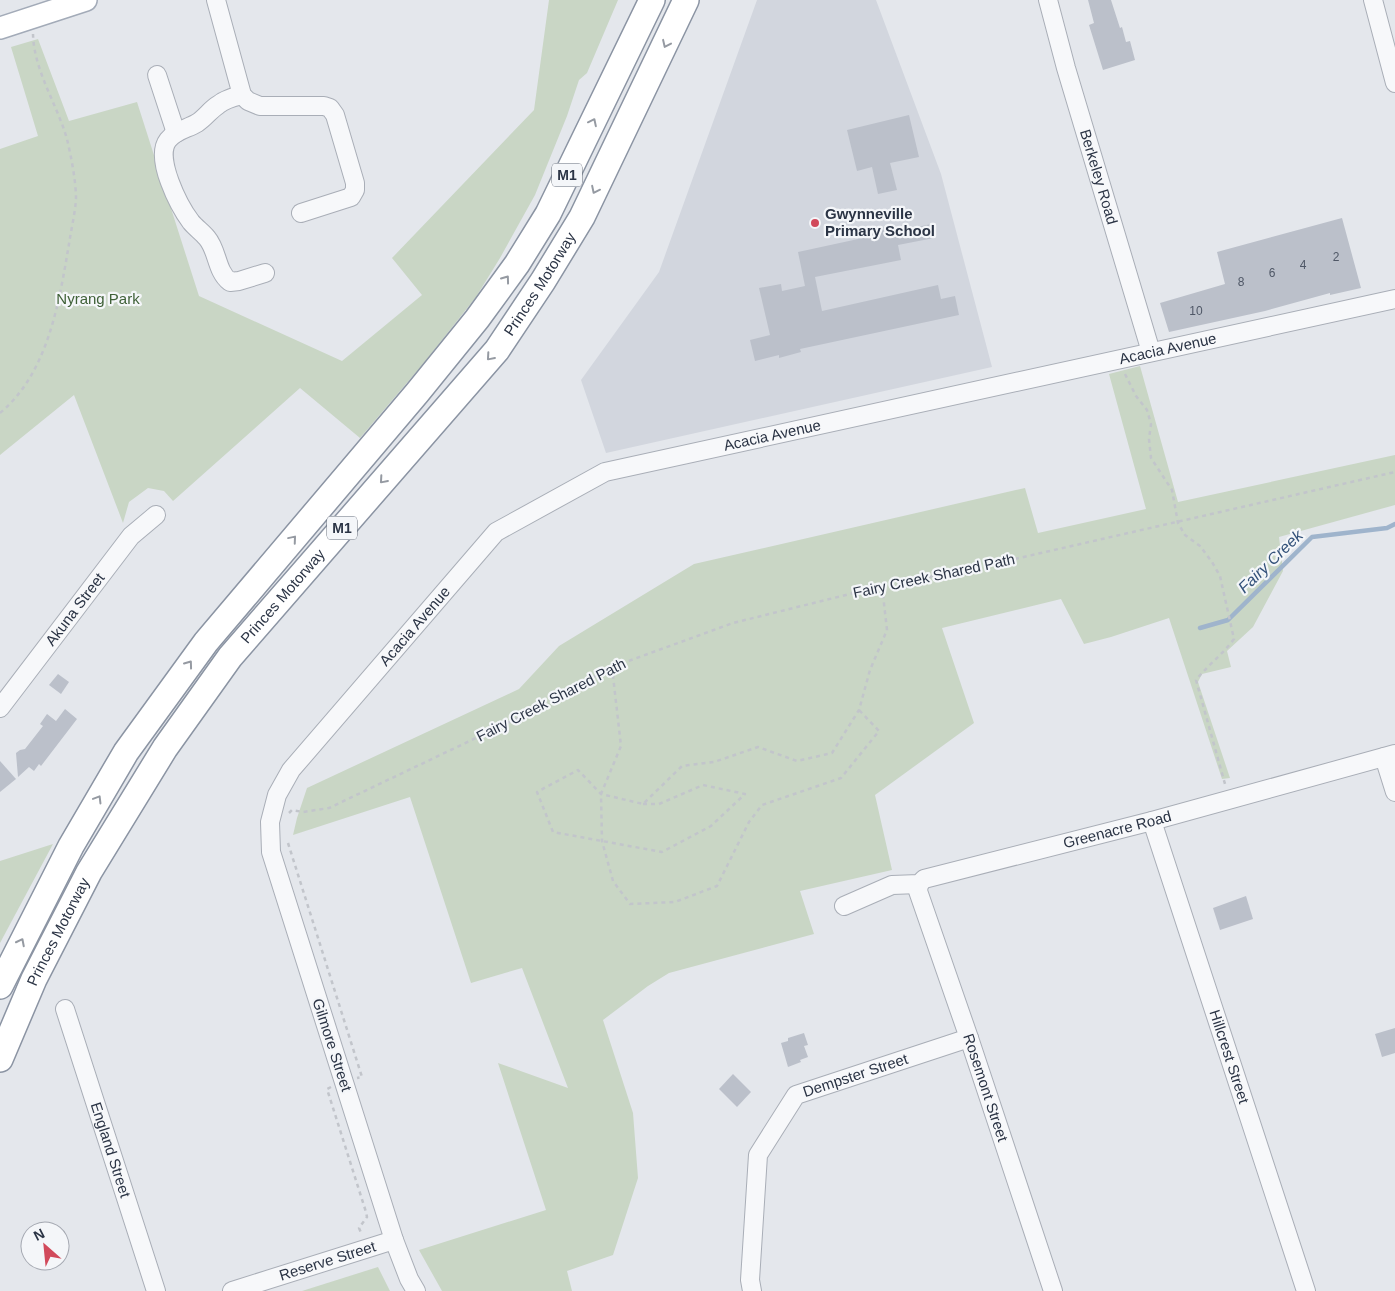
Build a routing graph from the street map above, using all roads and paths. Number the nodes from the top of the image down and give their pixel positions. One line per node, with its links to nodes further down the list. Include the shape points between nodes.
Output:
1 (216, 0): 11 (street)
2 (686, 0): 41 (highway, Princes Motorway / M1, one-way to 41, via 582,217 543,280 497,350 230,657 165,748 89,872 34,979)
3 (1048, 0): 16 (street, Berkeley Road)
4 (1373, 0): 10 (street)
5 (79, 1): 7 (main road)
6 (648, 8): 38 (highway, Princes Motorway / M1, one-way to 6, via 70,846 132,744 206,642 417,393 517,264 548,214)
7 (33, 18): 8 (main road); 18 (path, via 38,61 67,140 76,199 54,319 36,367 9,406)
8 (0, 28)
9 (157, 75): 12 (street)
10 (1395, 83)
11 (242, 94): 12 (street, via 218,104 200,122); 13 (street, via 260,106 324,106 335,115 356,183 355,190 351,197)
12 (176, 133): 14 (street, via 164,148 166,171 183,209 209,240 222,276 230,282)
13 (301, 213)
14 (265, 273)
15 (1395, 299): 16 (street, Acacia Avenue)
16 (1151, 352): 29 (street, Acacia Avenue, via 605,472 496,532 291,770)
17 (1125, 374): 21 (path, via 1151,424 1151,458 1172,490)
18 (0, 413)
19 (1395, 472): 21 (path, Fairy Creek Shared Path)
20 (156, 515): 24 (street, Akuna Street, via 131,536)
21 (1178, 523): 22 (path, Fairy Creek Shared Path); 30 (path, via 1186,535 1200,546 1220,576 1232,627 1234,639 1196,680)
22 (882, 586): 23 (path, Fairy Creek Shared Path, via 733,623); 25 (path, via 887,630 870,670)
23 (612, 667): 28 (path, via 621,746); 32 (path, Fairy Creek Shared Path, via 520,717 329,808 303,812 292,810)
24 (0, 708)
25 (859, 710): 31 (path, via 832,753 797,761 758,747 714,762 682,766); 35 (path, via 879,730 841,778 762,806 749,822 717,886 675,902 630,904 613,881)
26 (1389, 756): 27 (street); 30 (street, Greenacre Road)
27 (1395, 792)
28 (601, 794): 31 (path); 35 (path); 35 (path, via 578,770 537,792 553,832)
29 (277, 795): 45 (street, Gilmore Street, via 270,822 270,852)
30 (1229, 800): 33 (street, Greenacre Road)
31 (643, 804): 35 (path, via 659,804 703,785 745,794 711,826 662,852)
32 (288, 816)
33 (1152, 821): 36 (street, Greenacre Road, via 924,879); 51 (street, Hillcrest Street)
34 (288, 838): 42 (path, via 288,847)
35 (602, 841)
36 (919, 884): 37 (street, Greenacre Road, via 892,885); 40 (street, Rosemont Street, via 918,891)
37 (844, 906)
38 (0, 986)
39 (65, 1009): 46 (street, England Street)
40 (969, 1038): 49 (street, Dempster Street, via 796,1095 758,1155); 50 (street, Rosemont Street)
41 (0, 1059)
42 (362, 1077)
43 (327, 1089): 44 (path, via 366,1212 367,1217)
44 (359, 1228)
45 (394, 1240): 47 (street, Reserve Street); 48 (street, Gilmore Street)
46 (156, 1291)
47 (232, 1291)
48 (416, 1291)
49 (752, 1291)
50 (1052, 1291)
51 (1306, 1291)

